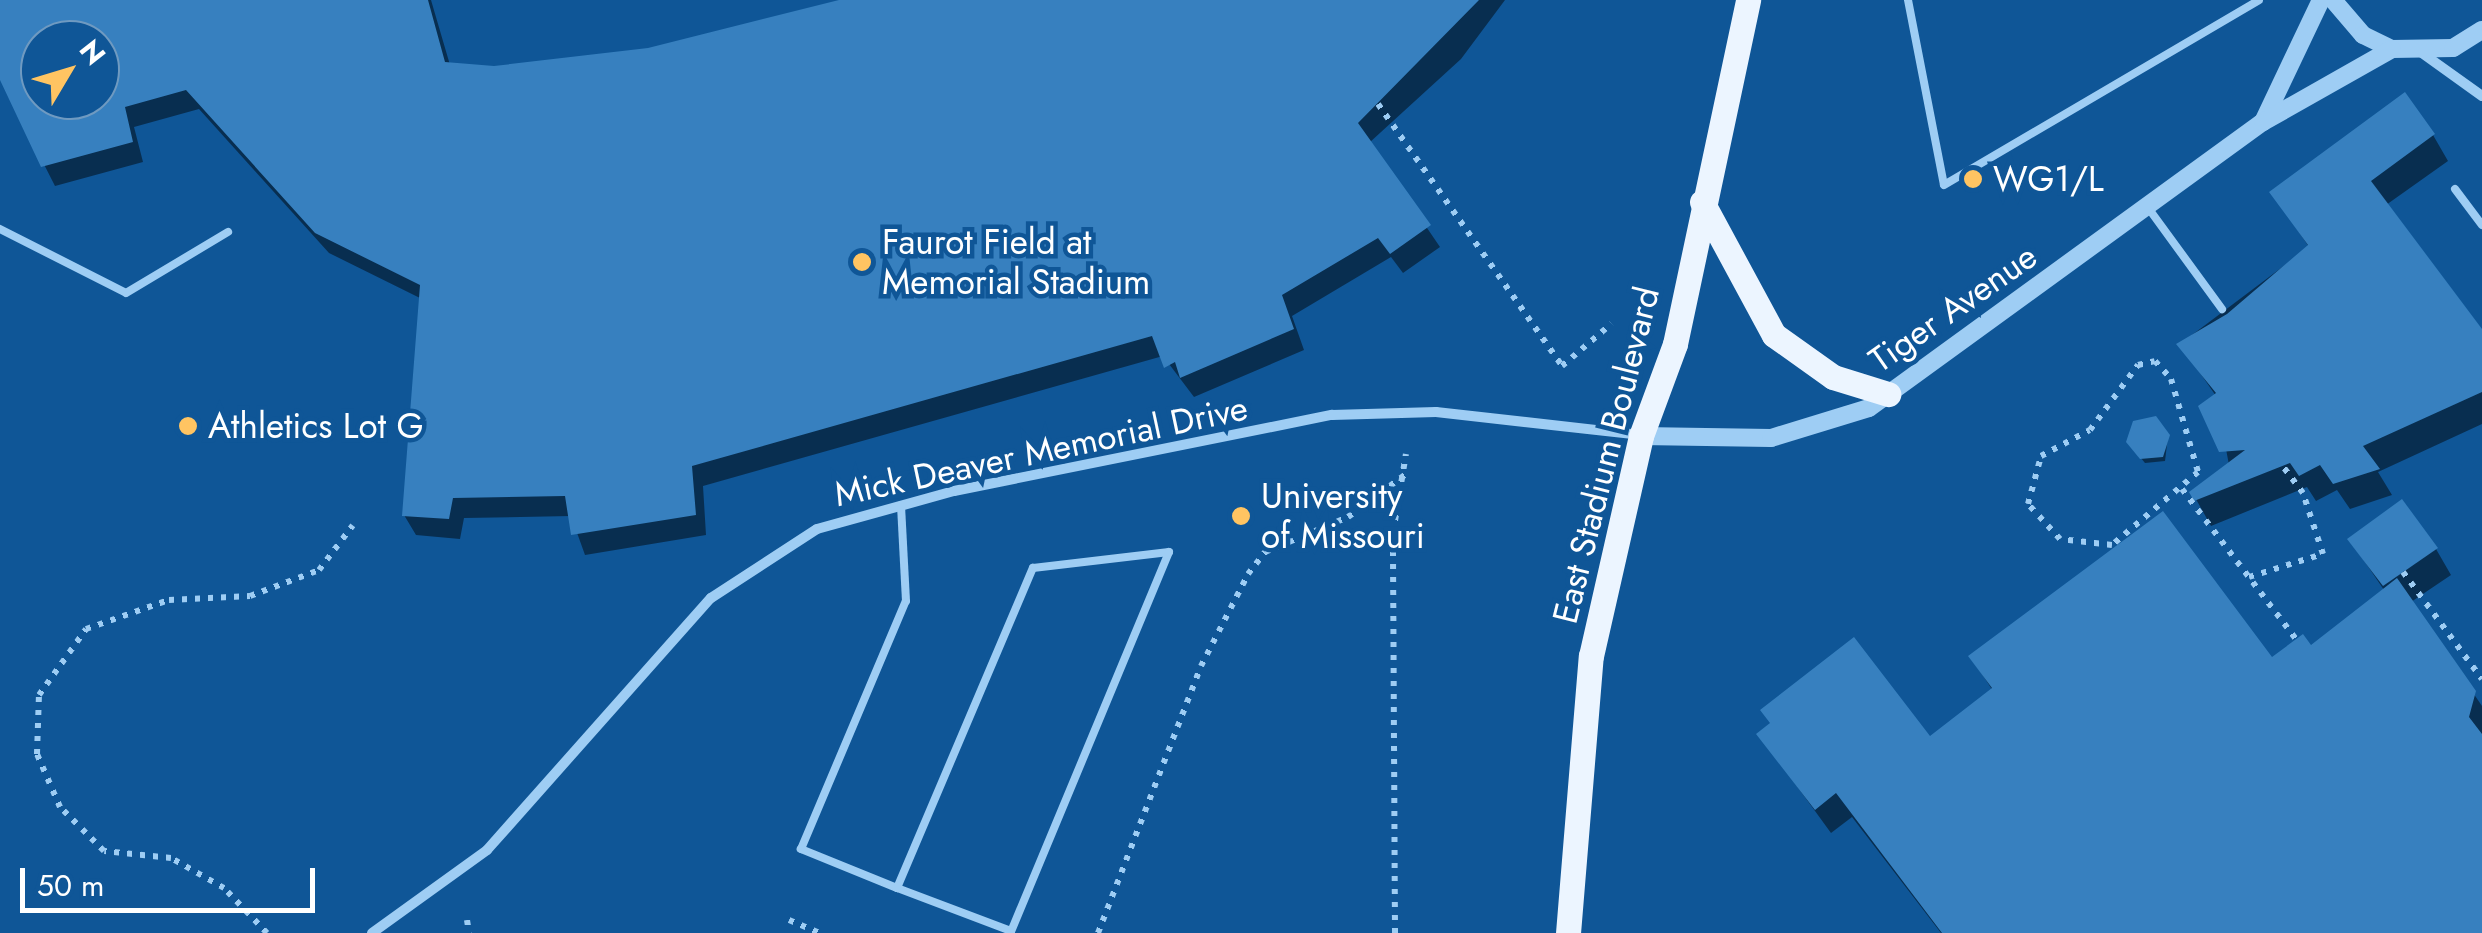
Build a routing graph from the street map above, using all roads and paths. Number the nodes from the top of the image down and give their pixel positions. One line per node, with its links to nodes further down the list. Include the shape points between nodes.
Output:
1 (1748, 0): 13 (main road, East Stadium Boulevard)
2 (1908, 0): 3 (lane, via 1944,185)
3 (2258, 0)
4 (2321, 0): 11 (street, Tiger Avenue)
5 (2333, 0): 7 (street, via 2364,35)
6 (2482, 30): 8 (street)
7 (2392, 49): 8 (street); 11 (street, Tiger Avenue)
8 (2422, 53): 9 (street)
9 (2482, 96)
10 (1378, 104): 19 (path, via 1562,366)
11 (2263, 122): 14 (street, Tiger Avenue)
12 (2454, 189): 15 (lane)
13 (1702, 202): 20 (main road, via 1774,335 1833,378); 21 (main road, East Stadium Boulevard, via 1675,344)
14 (2148, 209): 18 (lane); 20 (street, Tiger Avenue)
15 (2482, 225)
16 (0, 229): 17 (lane, via 126,293)
17 (228, 232)
18 (2222, 309)
19 (1611, 324)
20 (1888, 394): 21 (street, Tiger Avenue, via 1818,430 1771,438)
21 (1641, 436): 26 (street, Mick Deaver Memorial Drive, via 1385,410); 41 (main road, East Stadium Boulevard, via 1581,717)
22 (1406, 454): 24 (path)
23 (2282, 466): 29 (path, via 2303,493 2323,554)
24 (1406, 474): 39 (path, via 1348,518 1292,536 1248,574 1200,666); 40 (path, via 1393,533)
25 (2182, 489): 25 (path, via 2198,472 2172,379 2155,361 2138,365 2090,430 2041,456 2028,504 2060,539 2112,545); 29 (path)
26 (901, 504): 32 (lane, via 906,601 801,849); 36 (street, Mick Deaver Memorial Drive, via 790,540 711,598 487,850)
27 (353, 525): 35 (path, via 319,570 250,596 169,600 86,629 39,695 37,754 60,807 104,851 172,858 224,888)
28 (2402, 572): 31 (path)
29 (2249, 577): 30 (path)
30 (2296, 638)
31 (2482, 679)
32 (897, 888): 32 (lane, via 1011,931 1169,552 1033,568)
33 (467, 920): 37 (path)
34 (789, 920): 38 (path)
35 (267, 933)
36 (372, 933)
37 (469, 933)
38 (820, 933)
39 (1098, 933)
40 (1395, 933)
41 (1568, 933)

